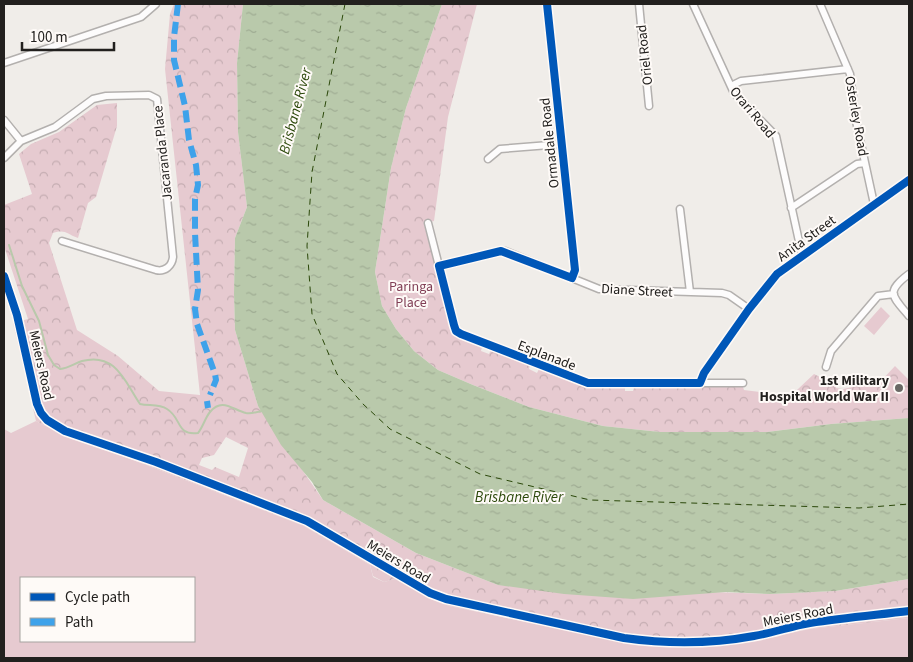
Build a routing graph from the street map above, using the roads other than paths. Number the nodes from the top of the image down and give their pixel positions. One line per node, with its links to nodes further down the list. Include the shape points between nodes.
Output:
1 (156, 4): 6 (street, via 141,17)
2 (546, 4): 12 (street, Ormadale Road)
3 (639, 4): 9 (street, Oriel Road)
4 (694, 4): 8 (street, Orari Road)
5 (820, 4): 7 (street, Osterley Road)
6 (4, 63)
7 (848, 69): 8 (street, via 741,81); 15 (street, Osterley Road)
8 (730, 86): 18 (street, Orari Road, via 776,136)
9 (649, 106)
10 (4, 120): 11 (street)
11 (21, 141): 13 (street, Jacaranda Place); 21 (street, Jacaranda Place, via 55,128 99,97 149,95 157,99 173,257 170,266 156,270)
12 (562, 144): 14 (street, via 500,149); 26 (street, Ormadale Road, via 575,270)
13 (4, 158)
14 (488, 159)
15 (865, 163): 17 (street, Osterley Road); 18 (street, via 857,164)
16 (909, 180): 17 (street, Anita Street)
17 (874, 204): 22 (street, Anita Street)
18 (792, 208): 22 (street, Orari Road)
19 (680, 209): 27 (street)
20 (428, 223): 23 (street, Esplanade)
21 (62, 241)
22 (802, 255): 29 (street, Anita Street, via 777,274)
23 (439, 266): 26 (street, Diane Street, via 501,251); 32 (street, Esplanade, via 454,325 461,334 588,382)
24 (909, 274): 28 (street, via 896,284)
25 (4, 276): 34 (street, Meiers Road, via 18,315 39,409 47,420 65,431 156,462 307,521 430,593 446,599 624,638 688,643 721,641 811,623)
26 (572, 278): 27 (street, Diane Street, via 606,290)
27 (690, 292): 29 (street, Diane Street, via 729,295)
28 (894, 294): 30 (street, via 894,299); 31 (street, via 878,296 830,351)
29 (749, 309): 32 (street, Anita Street)
30 (909, 316)
31 (826, 367)
32 (700, 382): 33 (street, Esplanade)
33 (743, 383)
34 (909, 611)

